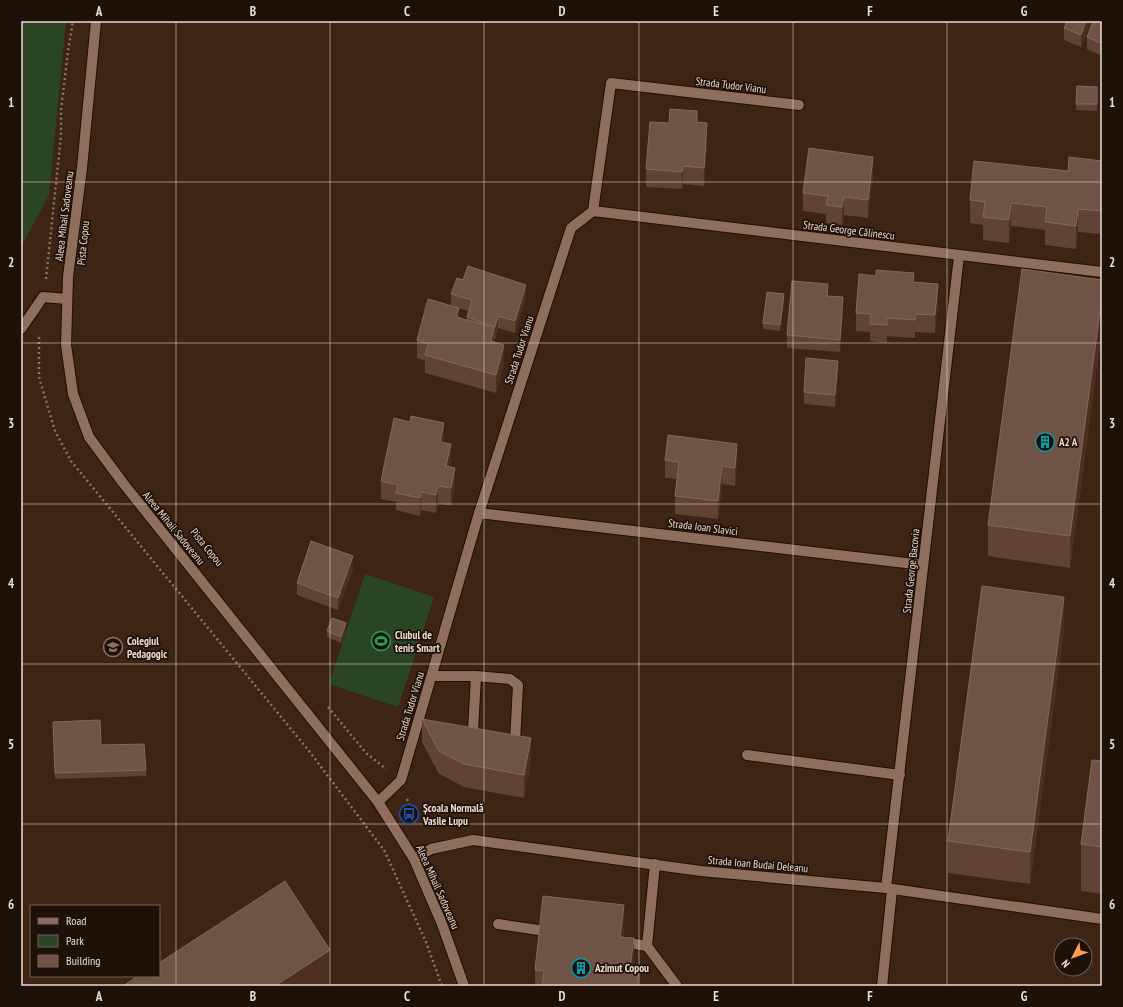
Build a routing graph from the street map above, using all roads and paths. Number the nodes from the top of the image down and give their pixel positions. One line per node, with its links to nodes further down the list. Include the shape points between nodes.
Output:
1 (73, 21): 7 (path)
2 (96, 21): 8 (street, Aleea Mihail Sadoveanu)
3 (798, 105): 4 (street, Strada Tudor Vianu, via 611,83)
4 (593, 210): 5 (street, Strada George Călinescu); 11 (street, Strada Tudor Vianu, via 571,228)
5 (959, 256): 6 (street, Strada George Călinescu); 12 (street, Strada George Bacovia)
6 (1102, 272)
7 (43, 296): 8 (street); 9 (street)
8 (67, 299): 21 (street, Aleea Mihail Sadoveanu, via 66,345 73,394 89,437)
9 (21, 329)
10 (39, 333): 31 (path, via 39,377 55,431 71,461 309,751 384,850 426,942)
11 (479, 513): 12 (street, Strada Ioan Slavici); 13 (street, Strada Tudor Vianu)
12 (923, 565): 19 (street, Strada George Bacovia)
13 (432, 676): 14 (street); 20 (street, Strada Tudor Vianu)
14 (476, 676): 16 (street); 17 (street, via 510,679 518,685)
15 (326, 705): 20 (path, via 366,753)
16 (473, 731)
17 (515, 742)
18 (747, 755): 19 (street)
19 (900, 775): 25 (street, Strada George Bacovia)
20 (401, 780): 21 (street, Strada Tudor Vianu); 22 (path)
21 (378, 802): 23 (street, Aleea Mihail Sadoveanu)
22 (424, 853): 23 (street, Strada Ioan Budai Deleanu); 24 (street, Strada Ioan Budai Deleanu, via 431,849 473,840)
23 (414, 859): 32 (street, Aleea Mihail Sadoveanu, via 442,924)
24 (654, 864): 25 (street, Strada Ioan Budai Deleanu); 30 (street)
25 (889, 889): 26 (street, Strada Ioan Budai Deleanu); 34 (street, Strada George Bacovia)
26 (1102, 919)
27 (498, 924): 28 (street)
28 (561, 933)
29 (616, 941): 30 (street)
30 (647, 946): 33 (street)
31 (442, 986)
32 (464, 986)
33 (680, 986)
34 (882, 986)

